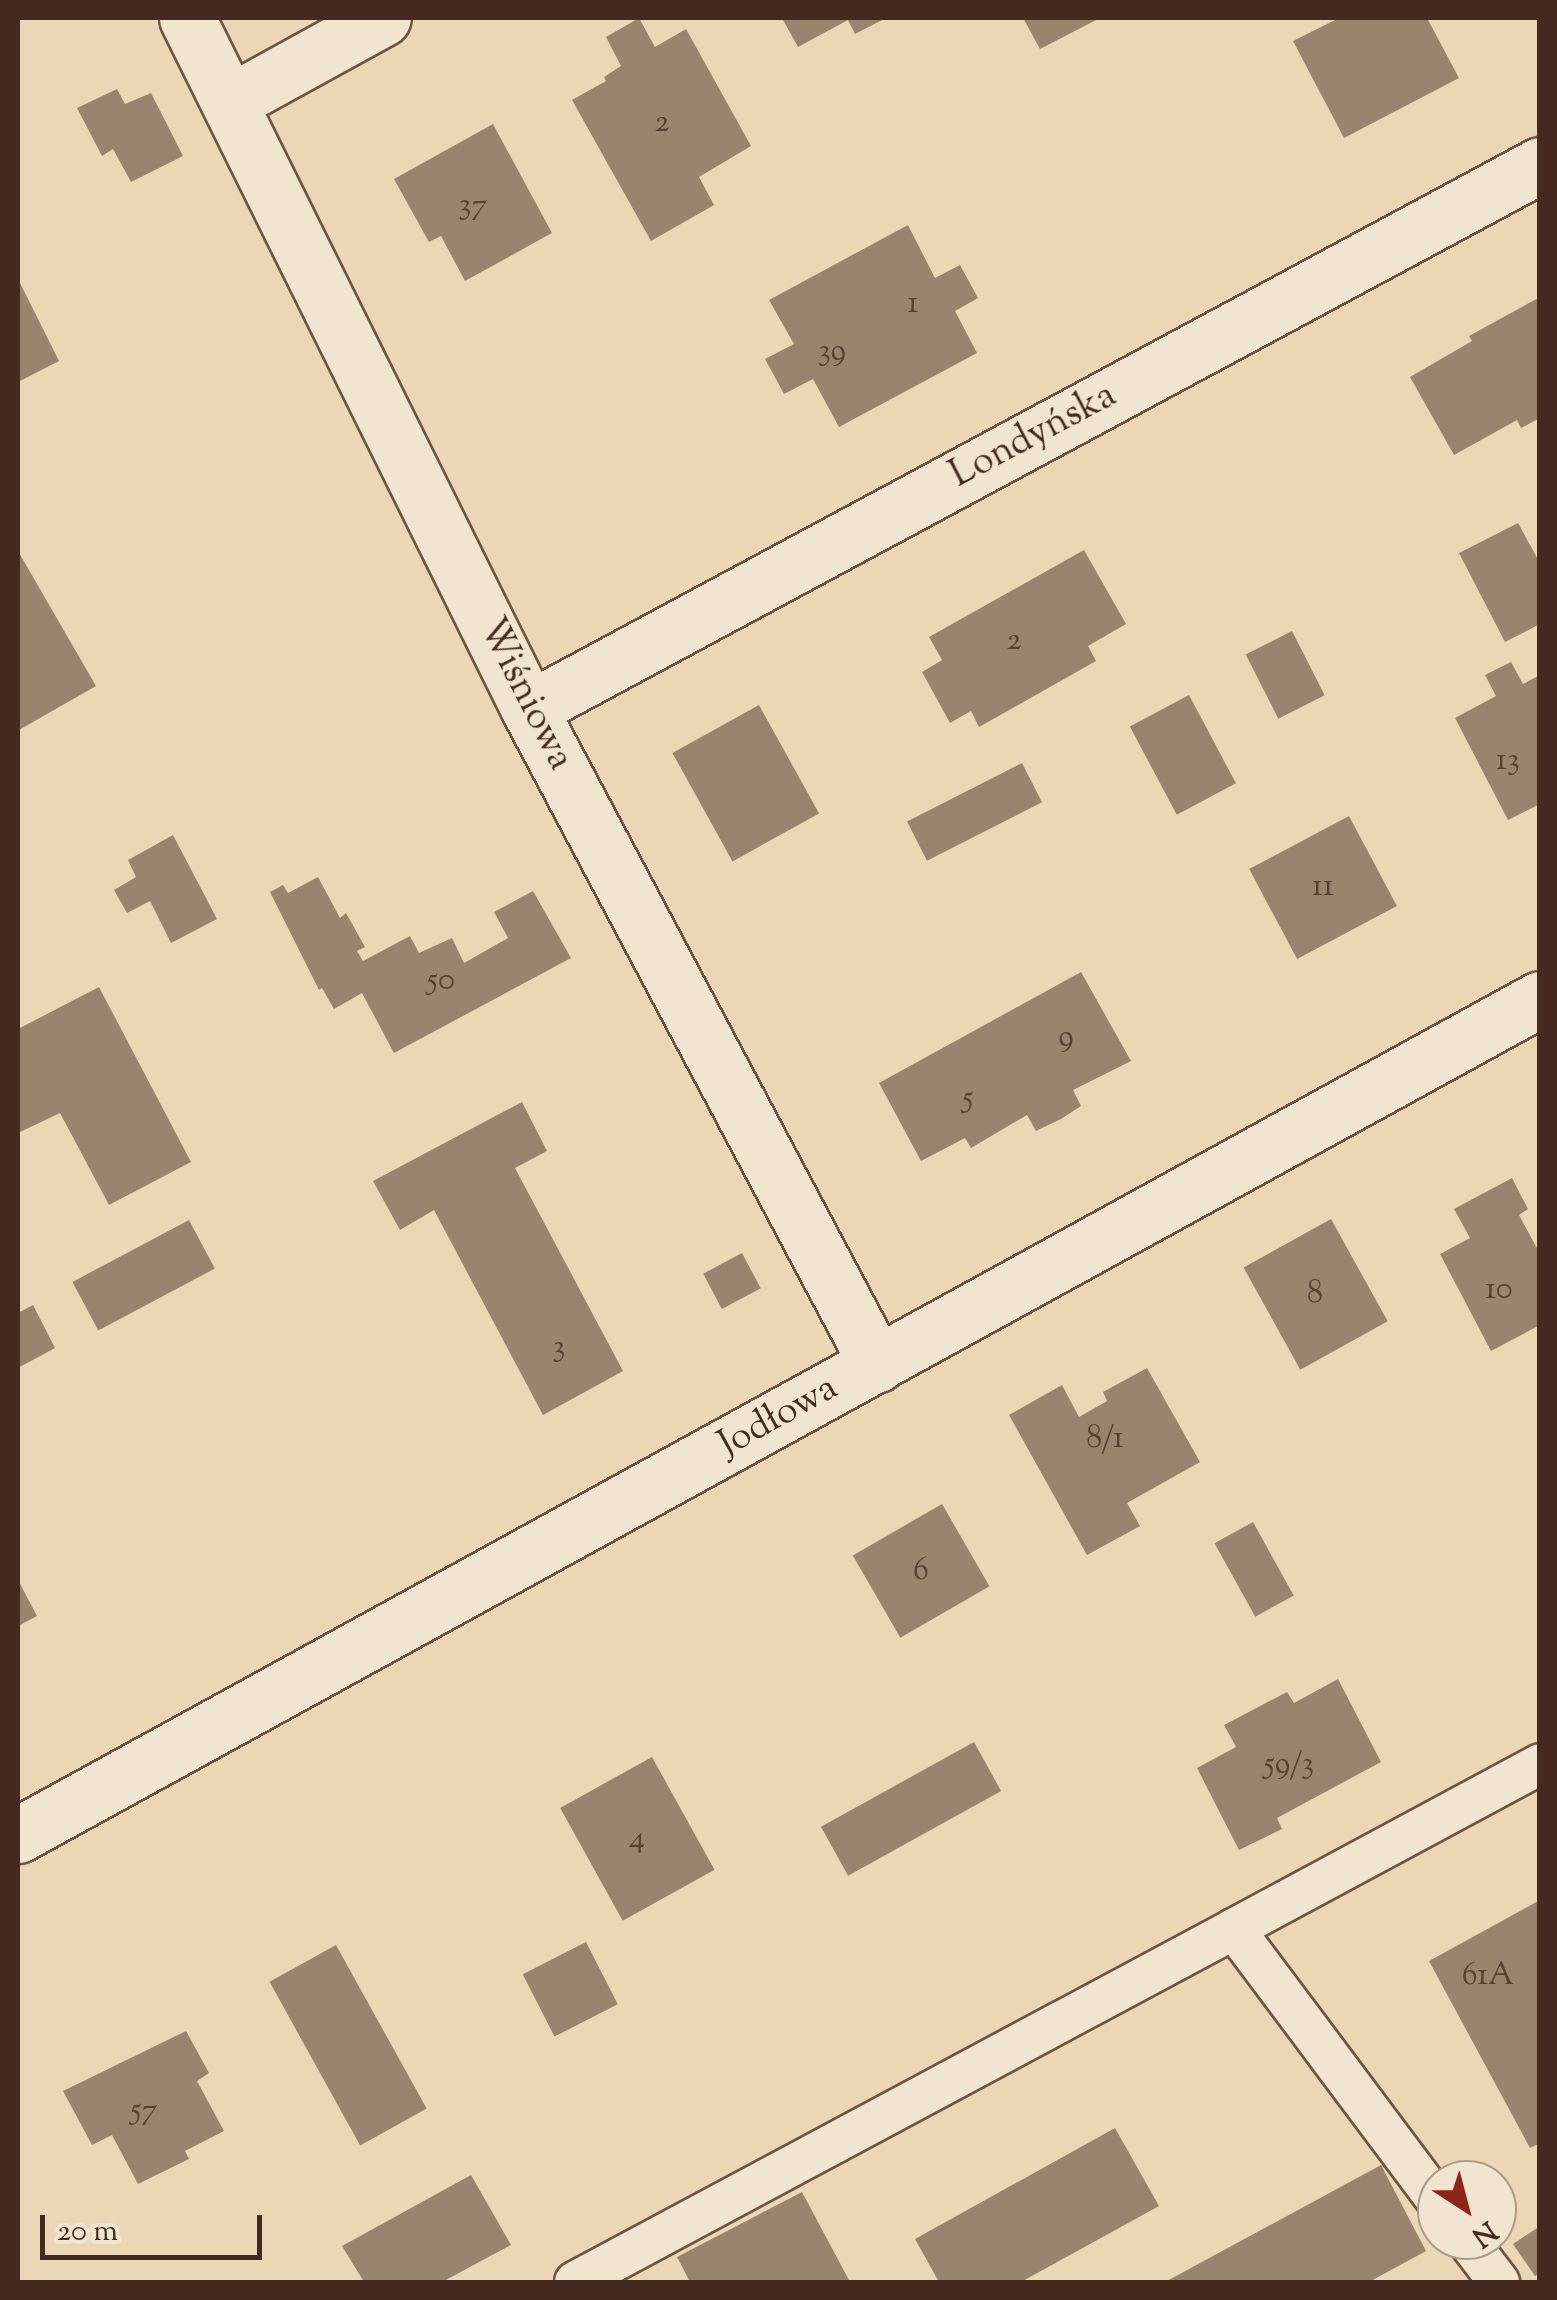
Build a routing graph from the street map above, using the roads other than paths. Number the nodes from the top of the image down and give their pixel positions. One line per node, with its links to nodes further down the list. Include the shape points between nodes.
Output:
1 (188, 18): 3 (street, Wiśniowa)
2 (382, 18): 3 (street)
3 (232, 101): 5 (street, Wiśniowa)
4 (1540, 165): 5 (street, Londyńska)
5 (529, 709): 7 (street, Wiśniowa)
6 (1540, 1000): 7 (street, Jodłowa)
7 (877, 1364): 9 (street, Jodłowa)
8 (1540, 1764): 10 (lane)
9 (18, 1835)
10 (1234, 1929): 11 (lane); 13 (lane)
11 (1417, 2173)
12 (1482, 2260): 14 (lane)
13 (576, 2282)
14 (1499, 2282)

